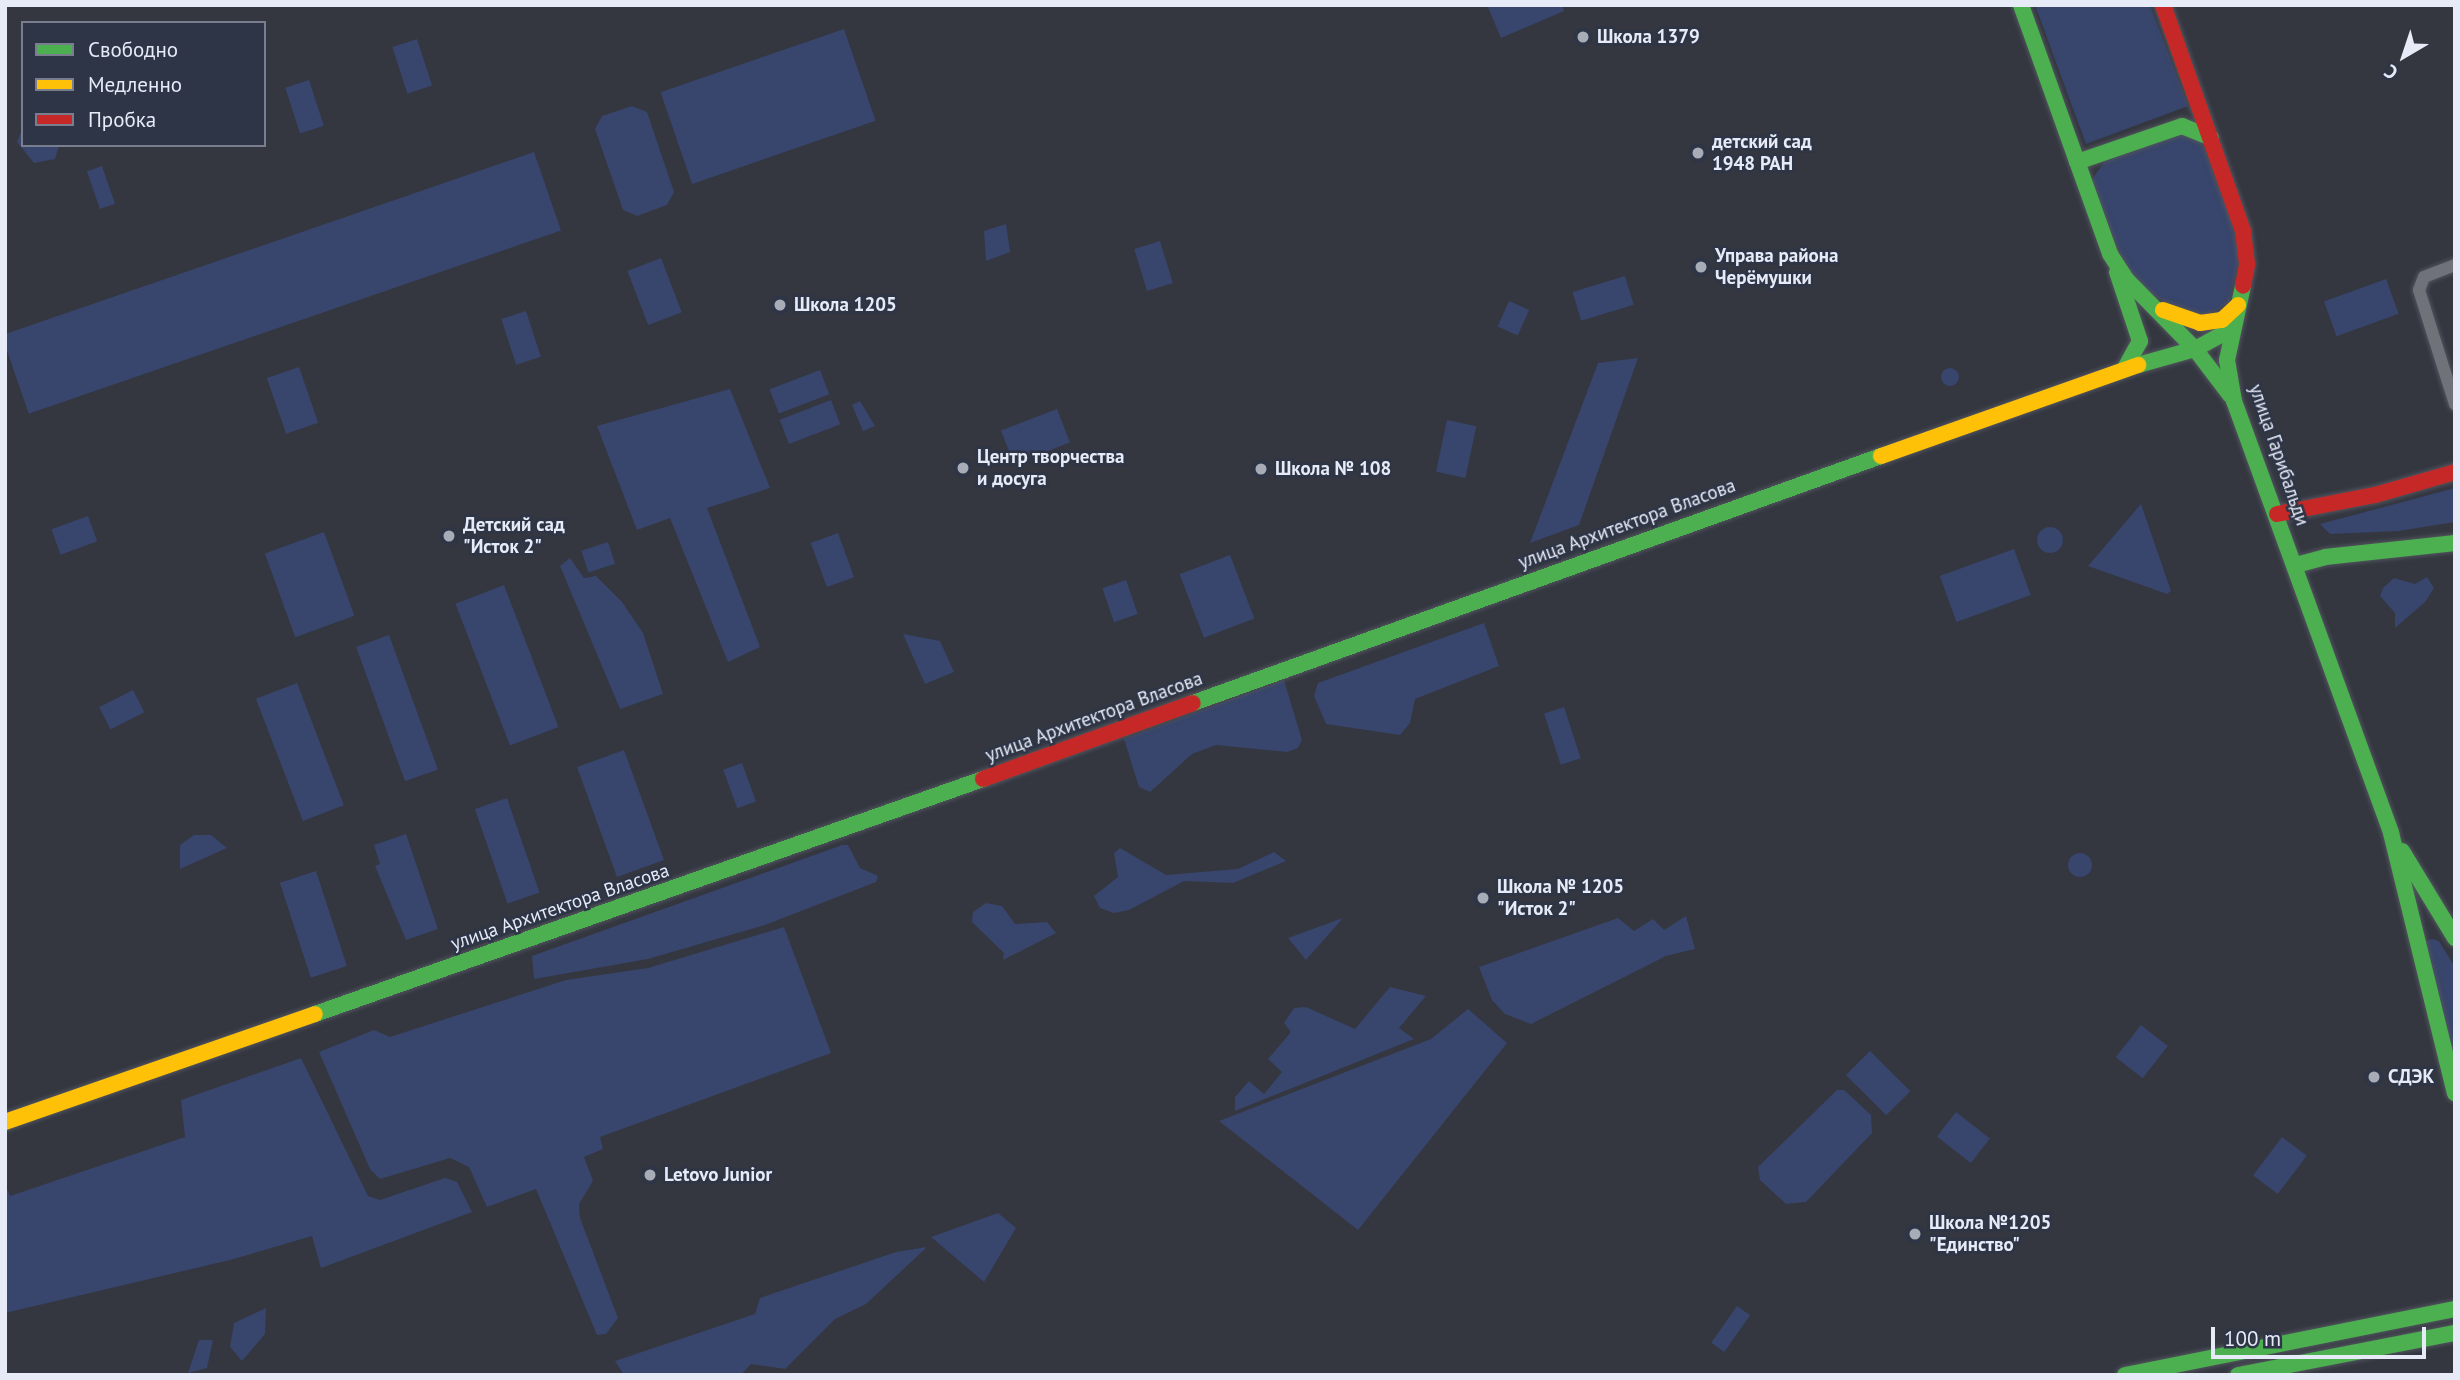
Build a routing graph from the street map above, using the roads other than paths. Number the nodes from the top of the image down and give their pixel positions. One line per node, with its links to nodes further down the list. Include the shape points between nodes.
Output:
1 (2021, 5): 4 (street)
2 (2163, 5): 3 (street, улица Гарибальди)
3 (2211, 138): 4 (street, via 2182,126); 7 (street, улица Гарибальди, via 2243,231 2247,265)
4 (2077, 162): 5 (street)
5 (2110, 254): 8 (street, via 2127,280); 11 (street, via 2140,341)
6 (2455, 265): 13 (street, via 2424,277 2419,290)
7 (2239, 303): 8 (street, via 2222,320 2200,323); 9 (street, улица Гарибальди)
8 (2154, 305): 10 (street)
9 (2232, 329): 10 (street, улица Архитектора Власова); 12 (street, улица Гарибальди, via 2227,360)
10 (2195, 349): 11 (street, улица Архитектора Власова); 12 (street)
11 (2125, 368): 22 (street, улица Архитектора Власова, via 860,824)
12 (2234, 401): 15 (street, улица Гарибальди)
13 (2455, 404)
14 (2455, 472): 15 (street, via 2375,495)
15 (2277, 514): 17 (street, улица Гарибальди)
16 (2455, 543): 17 (street, via 2325,557)
17 (2296, 565): 18 (street, улица Гарибальди)
18 (2391, 833): 19 (street, улица Гарибальди); 20 (street, улица Гарибальди)
19 (2455, 937)
20 (2453, 1072): 21 (street, улица Гарибальди)
21 (2455, 1093)
22 (5, 1122)
23 (2455, 1309): 25 (street)
24 (2455, 1333): 26 (street)
25 (2125, 1375)
26 (2238, 1375)

